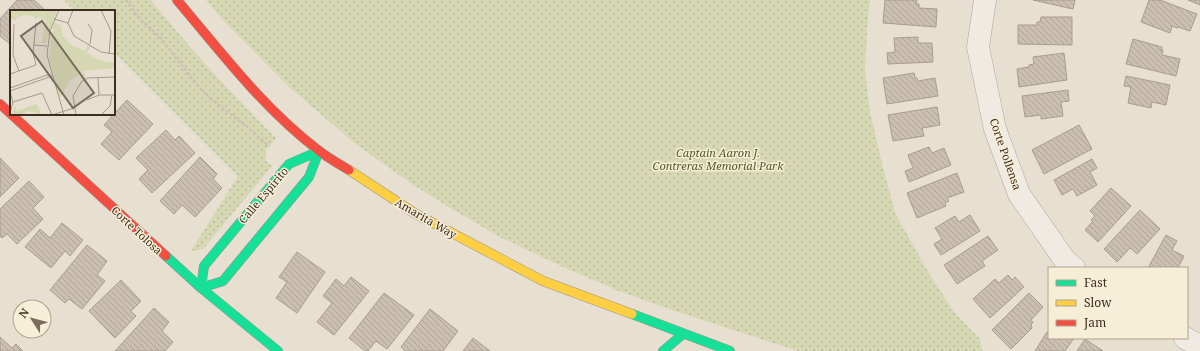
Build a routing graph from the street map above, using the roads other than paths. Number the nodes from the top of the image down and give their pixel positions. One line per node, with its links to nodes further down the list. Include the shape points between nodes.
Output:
1 (177, 0): 6 (street, Amarita Way, via 253,90)
2 (985, 0): 7 (street, Corte Pollensa, via 978,47 995,129 1019,194 1064,259)
3 (0, 104): 4 (street, Corte Tolosa)
4 (10, 113)
5 (12, 115): 8 (street, Corte Tolosa)
6 (319, 151): 8 (street, via 310,177 223,281); 8 (street, Calle Espirito, via 289,164 204,266); 9 (street, Amarita Way, via 416,214 543,281)
7 (1073, 267)
8 (201, 288): 13 (street, Corte Tolosa)
9 (683, 334): 11 (street); 14 (street); 15 (street, Amarita Way)
10 (1187, 339): 12 (street)
11 (681, 345)
12 (1200, 346): 16 (street)
13 (278, 351)
14 (663, 351)
15 (730, 351)
16 (1194, 351)

